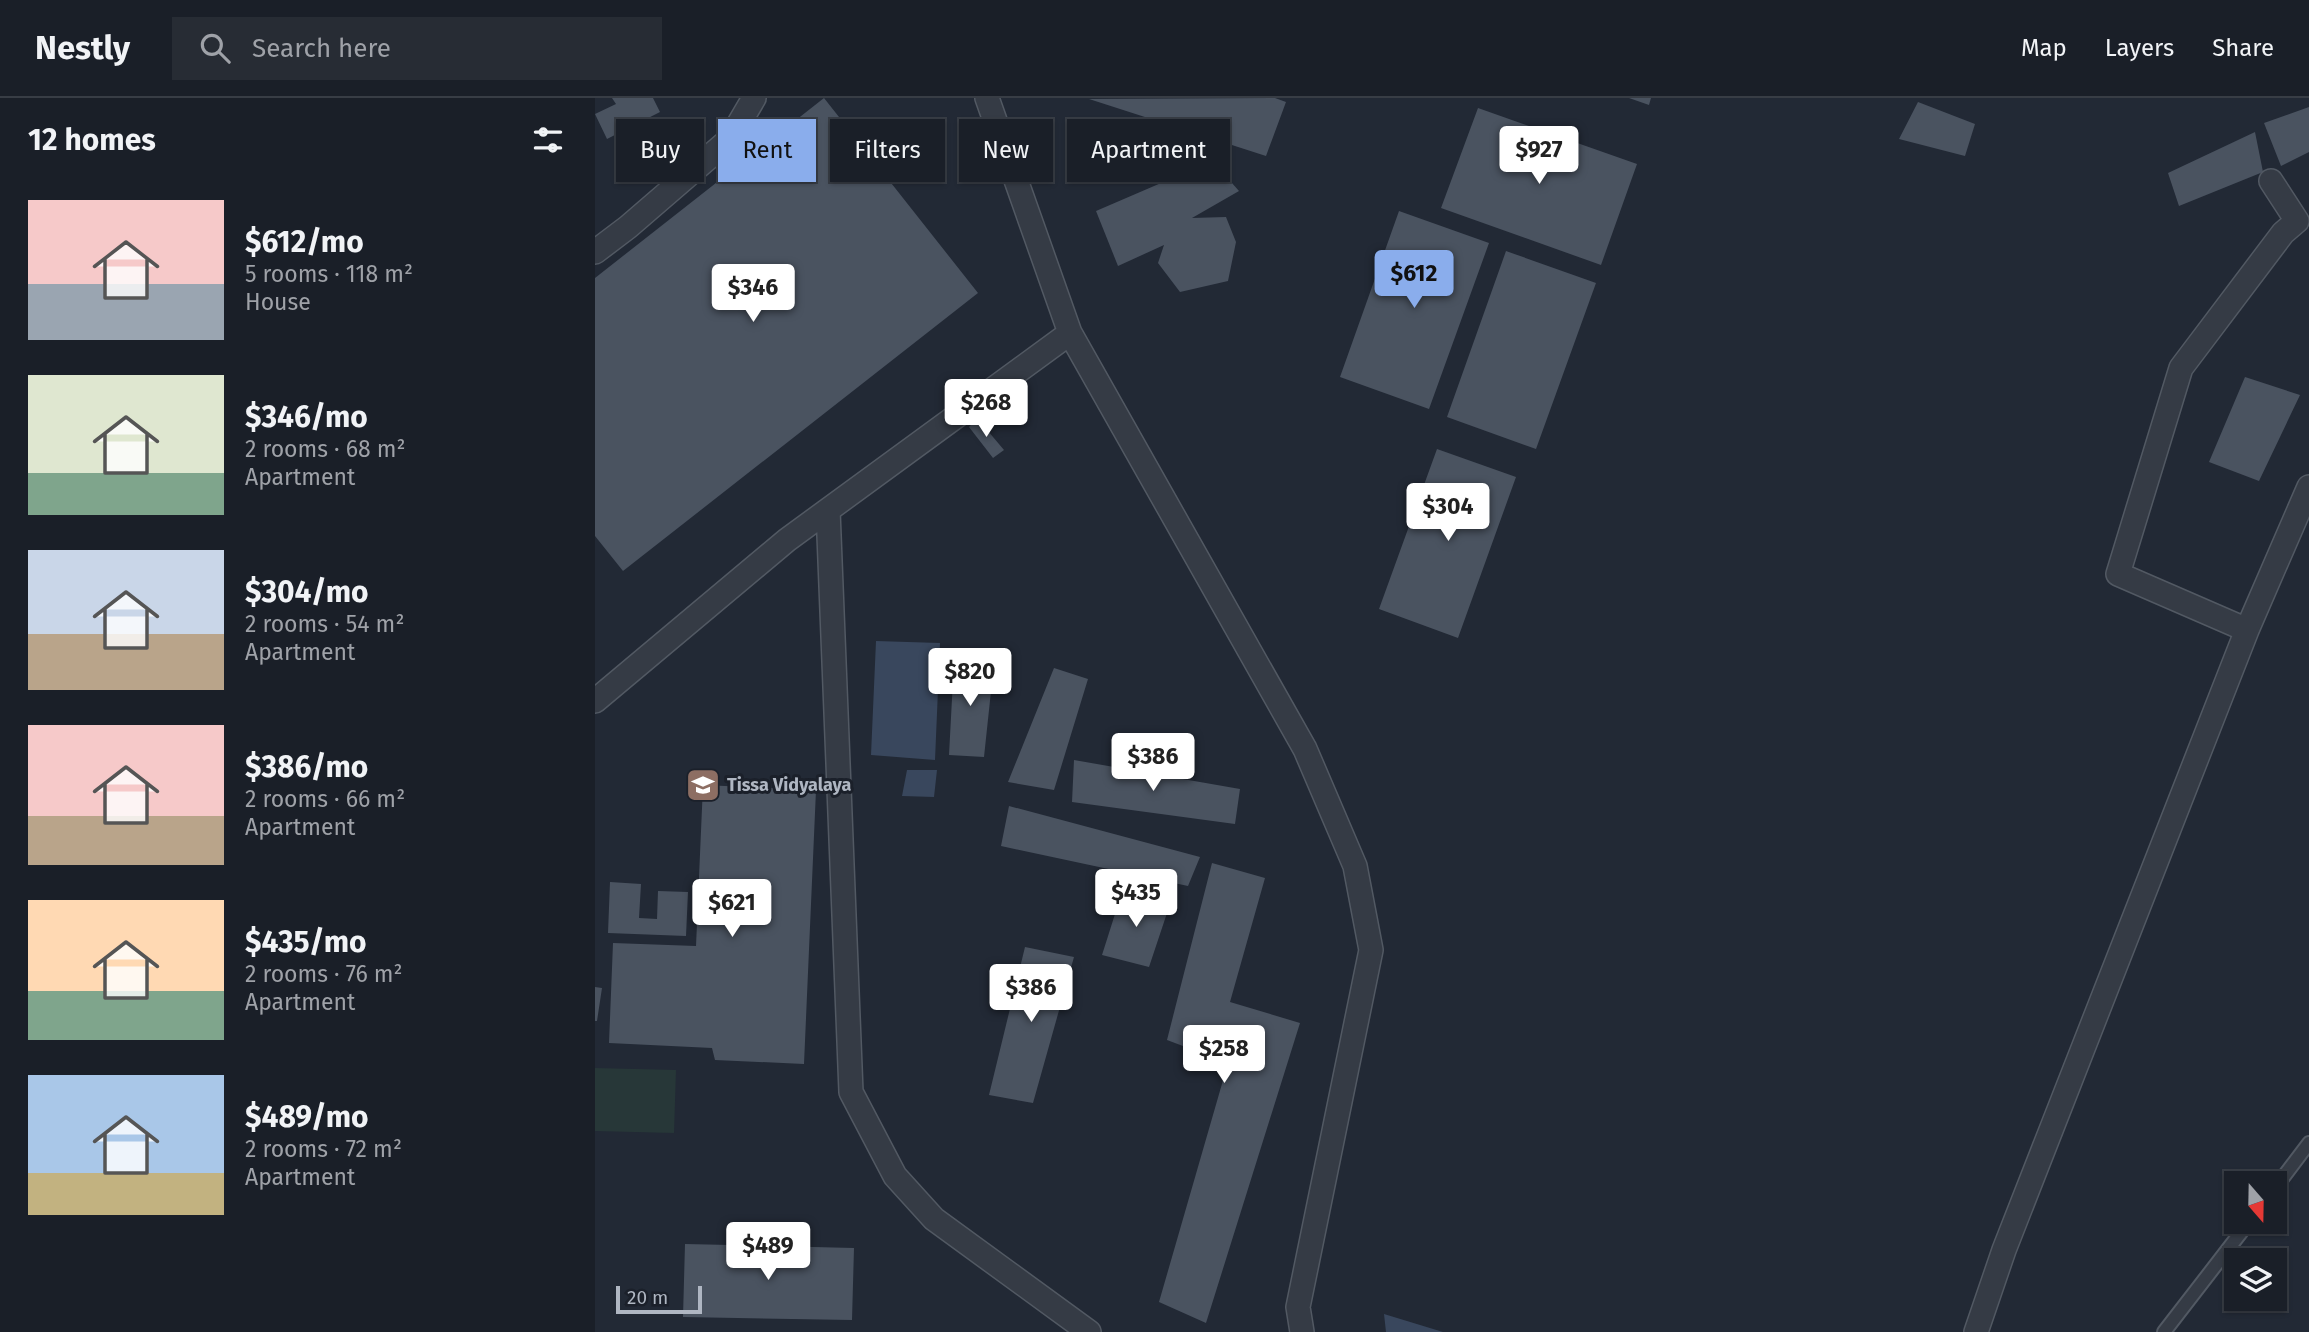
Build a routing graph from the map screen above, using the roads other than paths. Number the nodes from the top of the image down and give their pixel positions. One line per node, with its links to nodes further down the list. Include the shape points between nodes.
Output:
1 (754, 98): 5 (street, via 730,139)
2 (987, 98): 6 (street)
3 (2271, 181): 4 (street)
4 (2303, 215): 9 (street, via 2283,233 2181,368 2118,574)
5 (595, 252)
6 (1070, 333): 8 (street); 15 (street, via 1305,748 1355,866 1371,950 1298,1307)
7 (2309, 487): 9 (street)
8 (828, 510): 10 (street); 14 (street, via 851,1092 895,1176 934,1219)
9 (2248, 629): 16 (street)
10 (595, 701)
11 (2309, 1143): 12 (lane)
12 (2287, 1172)
13 (2240, 1234): 17 (lane)
14 (1089, 1332)
15 (1302, 1332)
16 (1976, 1332)
17 (2164, 1332)

